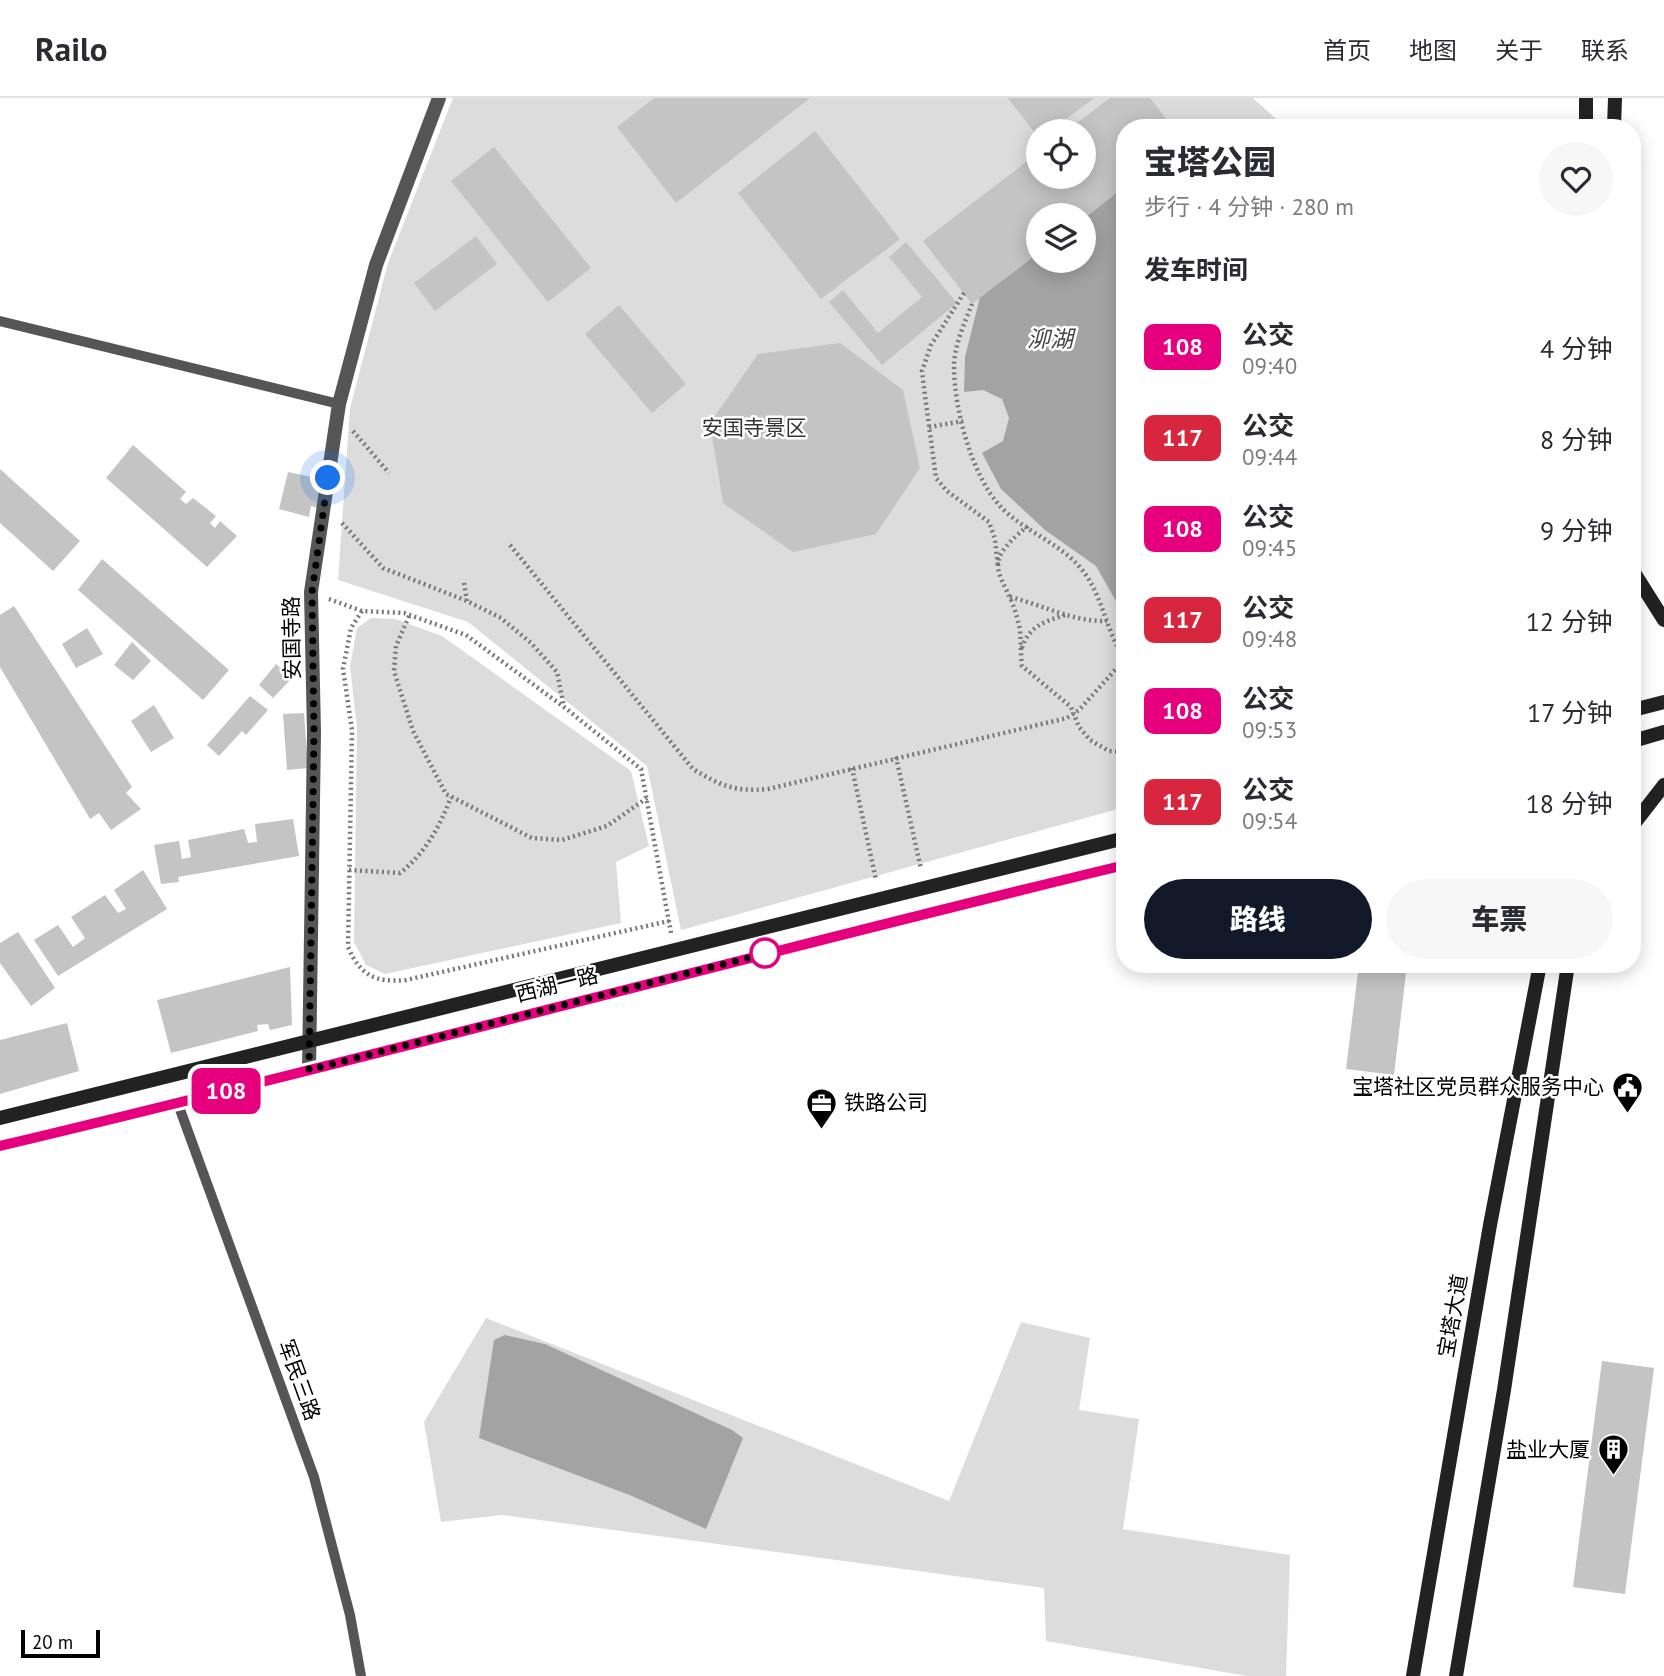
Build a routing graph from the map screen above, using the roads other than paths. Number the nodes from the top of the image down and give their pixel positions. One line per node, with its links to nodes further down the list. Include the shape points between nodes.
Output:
1 (439, 98): 7 (street, 安国寺路, via 376,265)
2 (1586, 98): 4 (main road)
3 (1615, 98): 5 (main road)
4 (1586, 119)
5 (1614, 119)
6 (0, 321): 7 (lane)
7 (338, 408): 22 (street, 安国寺路, via 312,592)
8 (1641, 584): 9 (main road)
9 (1664, 620)
10 (1664, 702): 11 (main road)
11 (1641, 708)
12 (1664, 732): 13 (main road)
13 (1641, 739)
14 (1664, 785): 15 (main road)
15 (1641, 815)
16 (1116, 840): 22 (main road, 西湖一路)
17 (1116, 867): 23 (main road, 西湖一路)
18 (1535, 973): 21 (main road)
19 (1538, 973): 21 (main road, 宝塔大道)
20 (1569, 973): 29 (main road)
21 (1537, 981): 28 (main road, 宝塔大道)
22 (309, 1041): 23 (street, 安国寺路); 25 (main road, 西湖一路)
23 (309, 1070): 24 (main road, 西湖一路)
24 (178, 1104): 26 (main road, 西湖一路); 27 (lane, 军民三路, via 314,1477)
25 (0, 1118)
26 (0, 1146)
27 (361, 1676)
28 (1413, 1676)
29 (1456, 1676)

